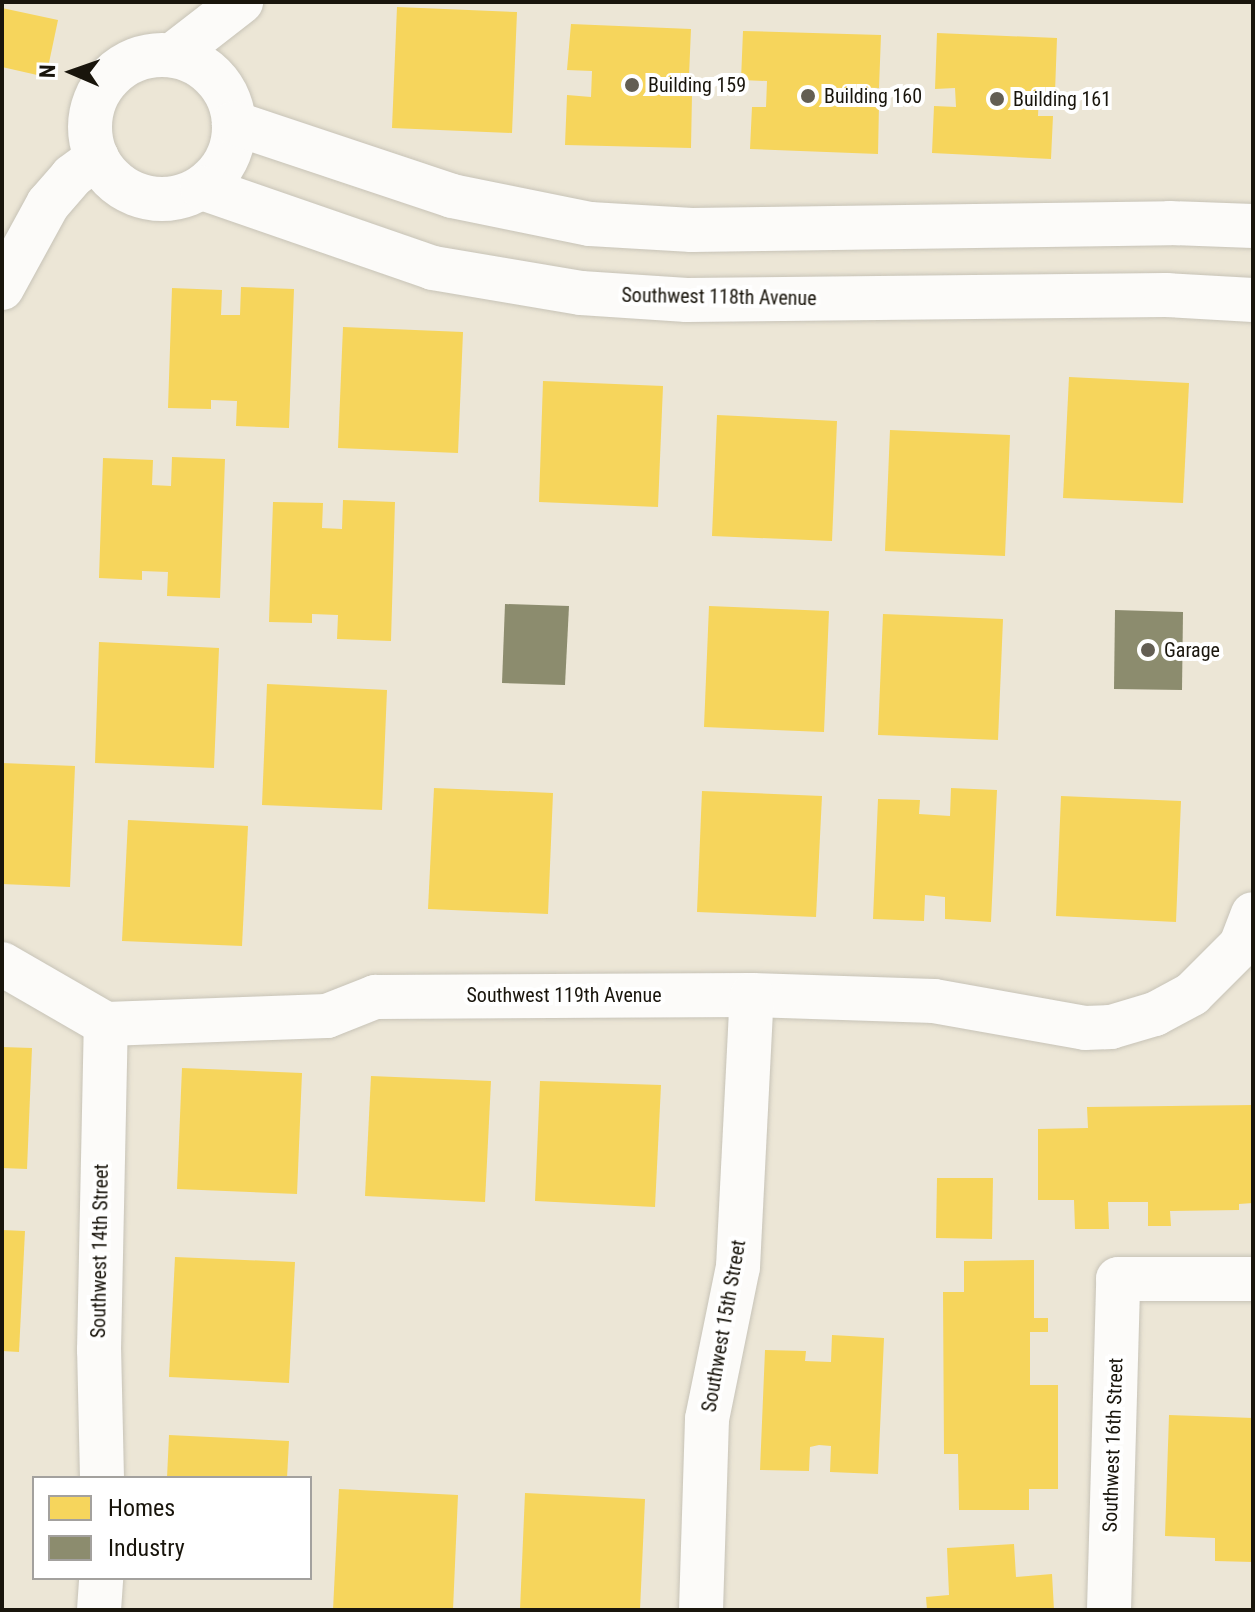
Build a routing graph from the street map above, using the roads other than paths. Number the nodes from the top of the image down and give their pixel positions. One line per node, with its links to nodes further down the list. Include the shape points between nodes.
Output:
1 (241, 2): 2 (street)
2 (174, 54): 3 (street, via 210,72 223,87); 4 (street, via 141,58 111,74 91,114)
3 (234, 123): 5 (street, via 227,160); 6 (street, via 452,196 590,224 692,230)
4 (97, 158): 5 (street, via 119,185 134,194 169,199); 7 (street, via 48,204)
5 (202, 188): 8 (street, Southwest 118th Avenue, via 433,268 581,293 687,300 1166,295)
6 (1253, 226)
7 (2, 288)
8 (1253, 300)
9 (1253, 914): 11 (street, Southwest 119th Avenue, via 1241,945 1192,994 1142,1019 1085,1028 934,1001)
10 (2, 964): 12 (street)
11 (752, 995): 12 (street, Southwest 119th Avenue, via 375,997 327,1016); 17 (street, Southwest 15th Street, via 738,1267 707,1419)
12 (106, 1024): 14 (street, Southwest 14th Street, via 99,1350)
13 (1253, 1279): 18 (street, Southwest 16th Street, via 1118,1279)
14 (102, 1476)
15 (101, 1580): 16 (street)
16 (99, 1610)
17 (701, 1610)
18 (1109, 1610)

